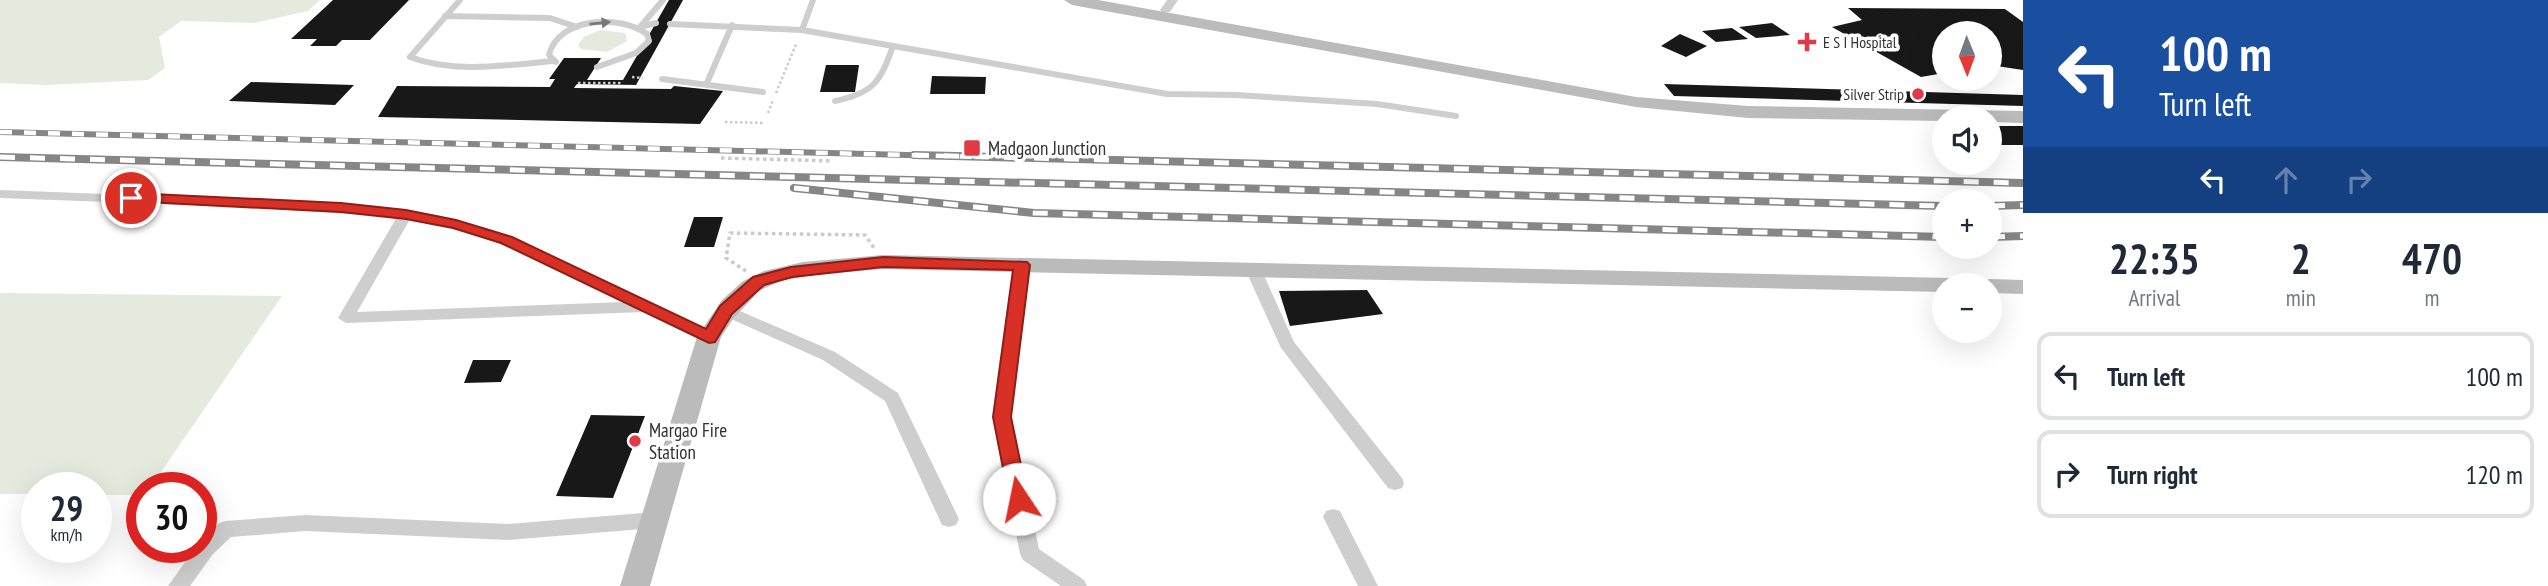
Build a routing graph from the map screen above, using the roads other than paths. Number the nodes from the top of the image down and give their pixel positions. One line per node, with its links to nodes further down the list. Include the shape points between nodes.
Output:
1 (460, 0): 7 (lane)
2 (663, 0): 12 (lane)
3 (813, 0): 13 (lane)
4 (1072, 0): 22 (main road, via 1636,102 1748,112)
5 (1116, 0): 6 (main road)
6 (1169, 5): 20 (main road, via 1361,48 1632,93 1743,104)
7 (445, 16): 11 (lane, via 550,18); 11 (lane, via 410,57 430,64 557,62 549,47)
8 (656, 23): 12 (lane)
9 (670, 24): 10 (lane)
10 (732, 25): 13 (lane); 17 (lane)
11 (577, 27): 12 (lane, one-way to 12, via 605,22)
12 (640, 27): 15 (lane, via 648,39 645,47 626,60)
13 (802, 30): 14 (lane)
14 (893, 46): 19 (lane, via 874,88); 21 (lane, via 1167,94 1377,104)
15 (597, 67)
16 (662, 79): 17 (lane)
17 (706, 85): 18 (lane)
18 (763, 92)
19 (835, 101)
20 (2023, 110)
21 (1456, 116)
22 (2023, 117)
23 (0, 194): 24 (street, via 184,199)
24 (406, 214): 30 (street, via 506,240); 30 (street, via 346,318)
25 (1022, 265): 26 (main road); 31 (main road, via 883,262 791,272 758,281); 39 (street, via 1002,417 1030,554)
26 (1254, 271): 27 (main road); 33 (street, via 1287,344)
27 (1932, 285)
28 (2002, 286): 29 (main road)
29 (2023, 287)
30 (646, 307): 32 (street)
31 (726, 310): 32 (main road); 35 (street, via 829,356 892,397)
32 (709, 338): 36 (main road)
33 (1395, 483)
34 (1333, 517): 40 (street)
35 (949, 519)
36 (655, 520): 37 (street, via 508,532 305,523 226,529); 38 (main road)
37 (178, 586)
38 (635, 586)
39 (1077, 586)
40 (1368, 586)

